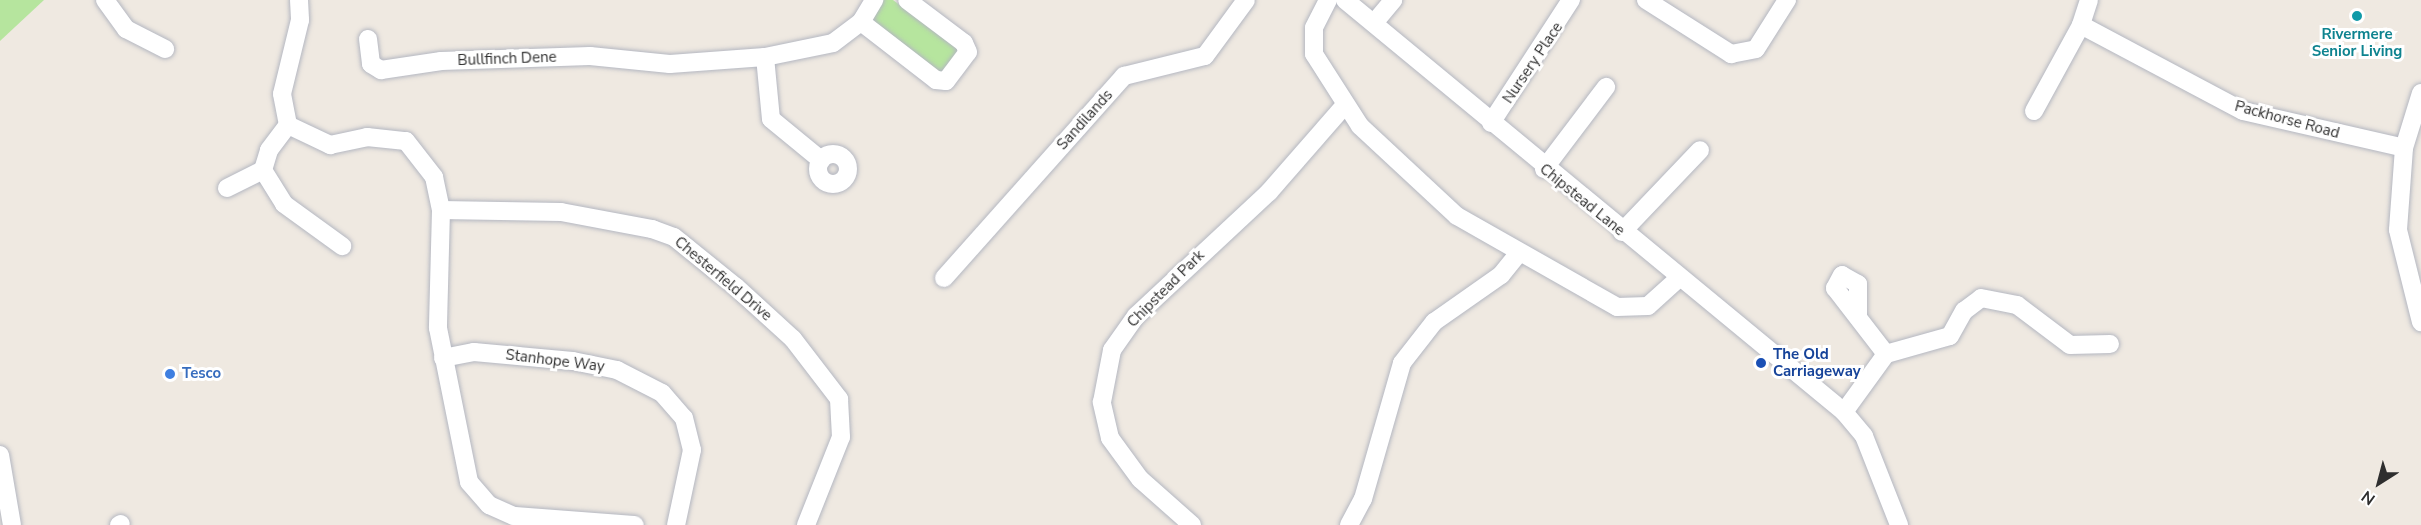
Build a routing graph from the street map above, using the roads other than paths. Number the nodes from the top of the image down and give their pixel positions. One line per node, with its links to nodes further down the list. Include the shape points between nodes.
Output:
1 (105, 0): 17 (street, via 126,29)
2 (299, 0): 24 (street, via 300,20 282,94)
3 (874, 0): 13 (street)
4 (907, 0): 13 (street, via 964,43 968,52 946,81 936,80)
5 (1246, 0): 35 (street, Sandilands, via 1205,56 1124,76)
6 (1328, 0): 21 (street, via 1314,28 1314,54)
7 (1345, 0): 14 (street, Chipstead Lane)
8 (1393, 0): 14 (street)
9 (1571, 0): 23 (street, Nursery Place)
10 (1646, 0): 11 (street, via 1731,54 1756,49)
11 (1787, 0)
12 (2089, 0): 15 (street)
13 (861, 22): 18 (street, via 833,43)
14 (1374, 23): 23 (street, Chipstead Lane)
15 (2081, 25): 22 (street); 25 (street, Packhorse Road, via 2243,111)
16 (368, 39): 18 (street, Bullfinch Dene, via 371,64 381,70 441,61 590,56 670,64)
17 (165, 49)
18 (765, 57): 27 (street, via 771,119)
19 (1606, 87): 28 (street)
20 (2421, 93): 25 (street)
21 (1345, 105): 34 (street, via 1428,192); 48 (street, Chipstead Park, via 1269,192 1136,316 1112,350 1102,402 1110,438 1140,479)
22 (2034, 111)
23 (1491, 123): 28 (street, Chipstead Lane)
24 (288, 125): 29 (street, via 269,150); 31 (street, via 330,145 367,137 406,141 434,177)
25 (2404, 148): 38 (street, via 2398,230)
26 (1700, 150): 32 (street)
27 (821, 160)
28 (1544, 169): 32 (street, Chipstead Lane)
29 (263, 170): 30 (street); 33 (street, via 284,204)
30 (227, 188)
31 (441, 210): 41 (street); 47 (street, Chesterfield Drive, via 527,210 617,220 674,237 729,280 794,339 839,399 841,437)
32 (1622, 232): 36 (street, Chipstead Lane)
33 (342, 246)
34 (1518, 254): 36 (street, via 1604,301 1633,310 1657,300); 49 (street, via 1500,275 1434,322 1402,363 1363,500)
35 (944, 278)
36 (1679, 278): 42 (street, Chipstead Lane)
37 (1858, 316): 40 (street)
38 (2421, 322)
39 (2110, 344): 40 (street, via 2070,345 2017,305 1981,298 1964,311 1950,336)
40 (1886, 354): 42 (street)
41 (442, 358): 45 (street, via 462,464 489,504 514,516); 46 (street, Stanhope Way, via 474,352 573,361 617,370 662,393 684,418 692,450)
42 (1844, 412): 50 (street, Chipstead Lane, via 1864,436)
43 (0, 455): 44 (street)
44 (12, 525)
45 (635, 525)
46 (676, 525)
47 (806, 525)
48 (1191, 525)
49 (1349, 525)
50 (1899, 525)

